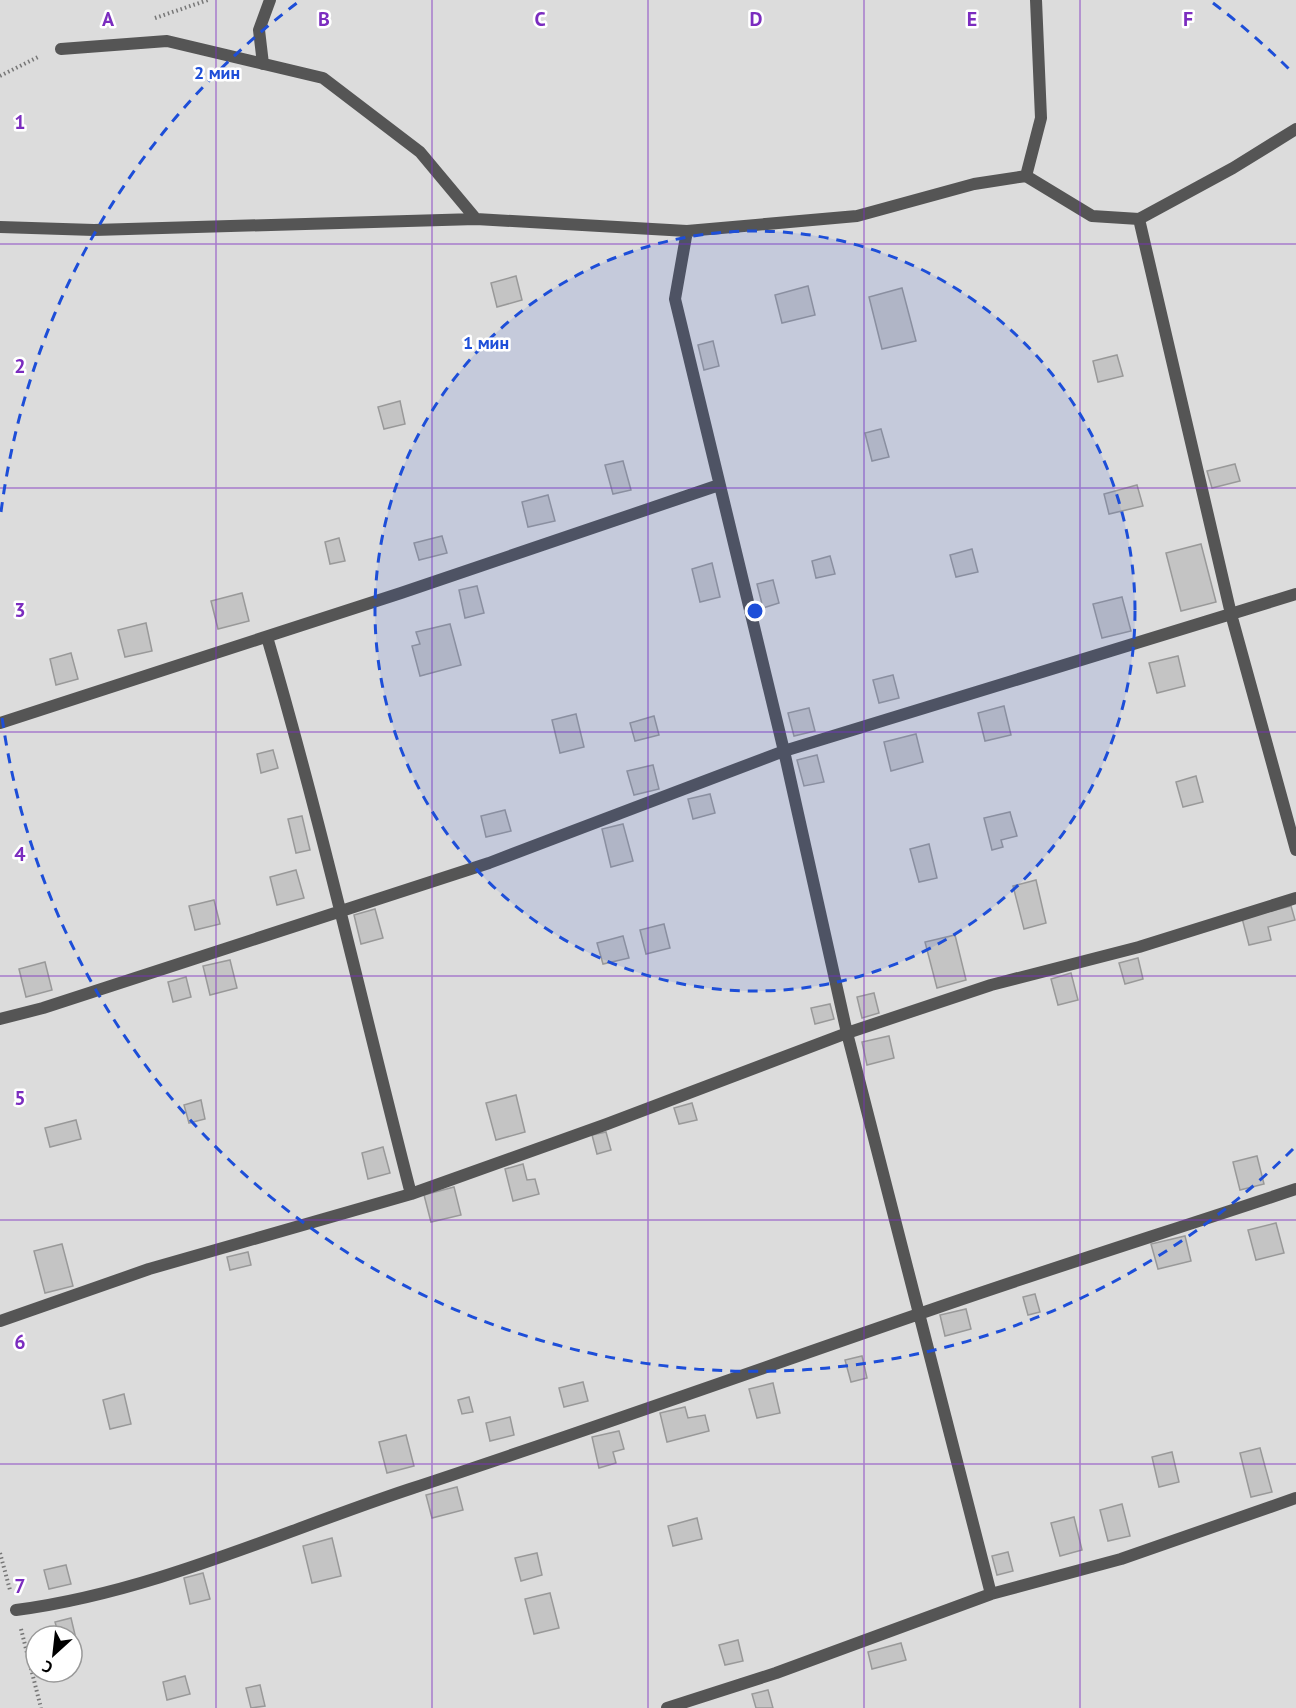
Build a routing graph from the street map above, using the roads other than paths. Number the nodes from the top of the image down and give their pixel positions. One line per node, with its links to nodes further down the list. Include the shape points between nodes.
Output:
1 (270, 0): 4 (lane, via 259,30)
2 (1036, 0): 6 (lane, via 1041,118)
3 (61, 49): 4 (lane, via 167,41)
4 (263, 64): 7 (lane, via 323,78 420,152)
5 (1296, 129): 8 (lane)
6 (1026, 176): 8 (lane, via 1092,216); 10 (lane, via 974,184 857,216)
7 (476, 219): 9 (lane, via 94,230); 10 (lane)
8 (1139, 219): 13 (lane)
9 (0, 227)
10 (687, 231): 11 (lane, via 675,299)
11 (720, 485): 14 (lane); 16 (lane)
12 (1296, 594): 13 (lane)
13 (1231, 614): 16 (lane); 17 (lane)
14 (267, 637): 15 (lane); 19 (lane, via 309,782)
15 (0, 723)
16 (784, 751): 19 (lane, via 489,863); 21 (lane)
17 (1296, 850)
18 (1296, 898): 21 (lane, via 1138,947 991,985)
19 (338, 911): 20 (lane); 23 (lane)
20 (0, 1019)
21 (847, 1033): 23 (lane); 24 (lane)
22 (1296, 1189): 24 (lane)
23 (411, 1194): 25 (lane, via 149,1269)
24 (919, 1314): 27 (lane); 28 (lane, via 616,1421 333,1514 170,1576 50,1606)
25 (0, 1321)
26 (1296, 1498): 27 (lane, via 1121,1559)
27 (991, 1594): 29 (lane)
28 (16, 1610)
29 (667, 1708)

